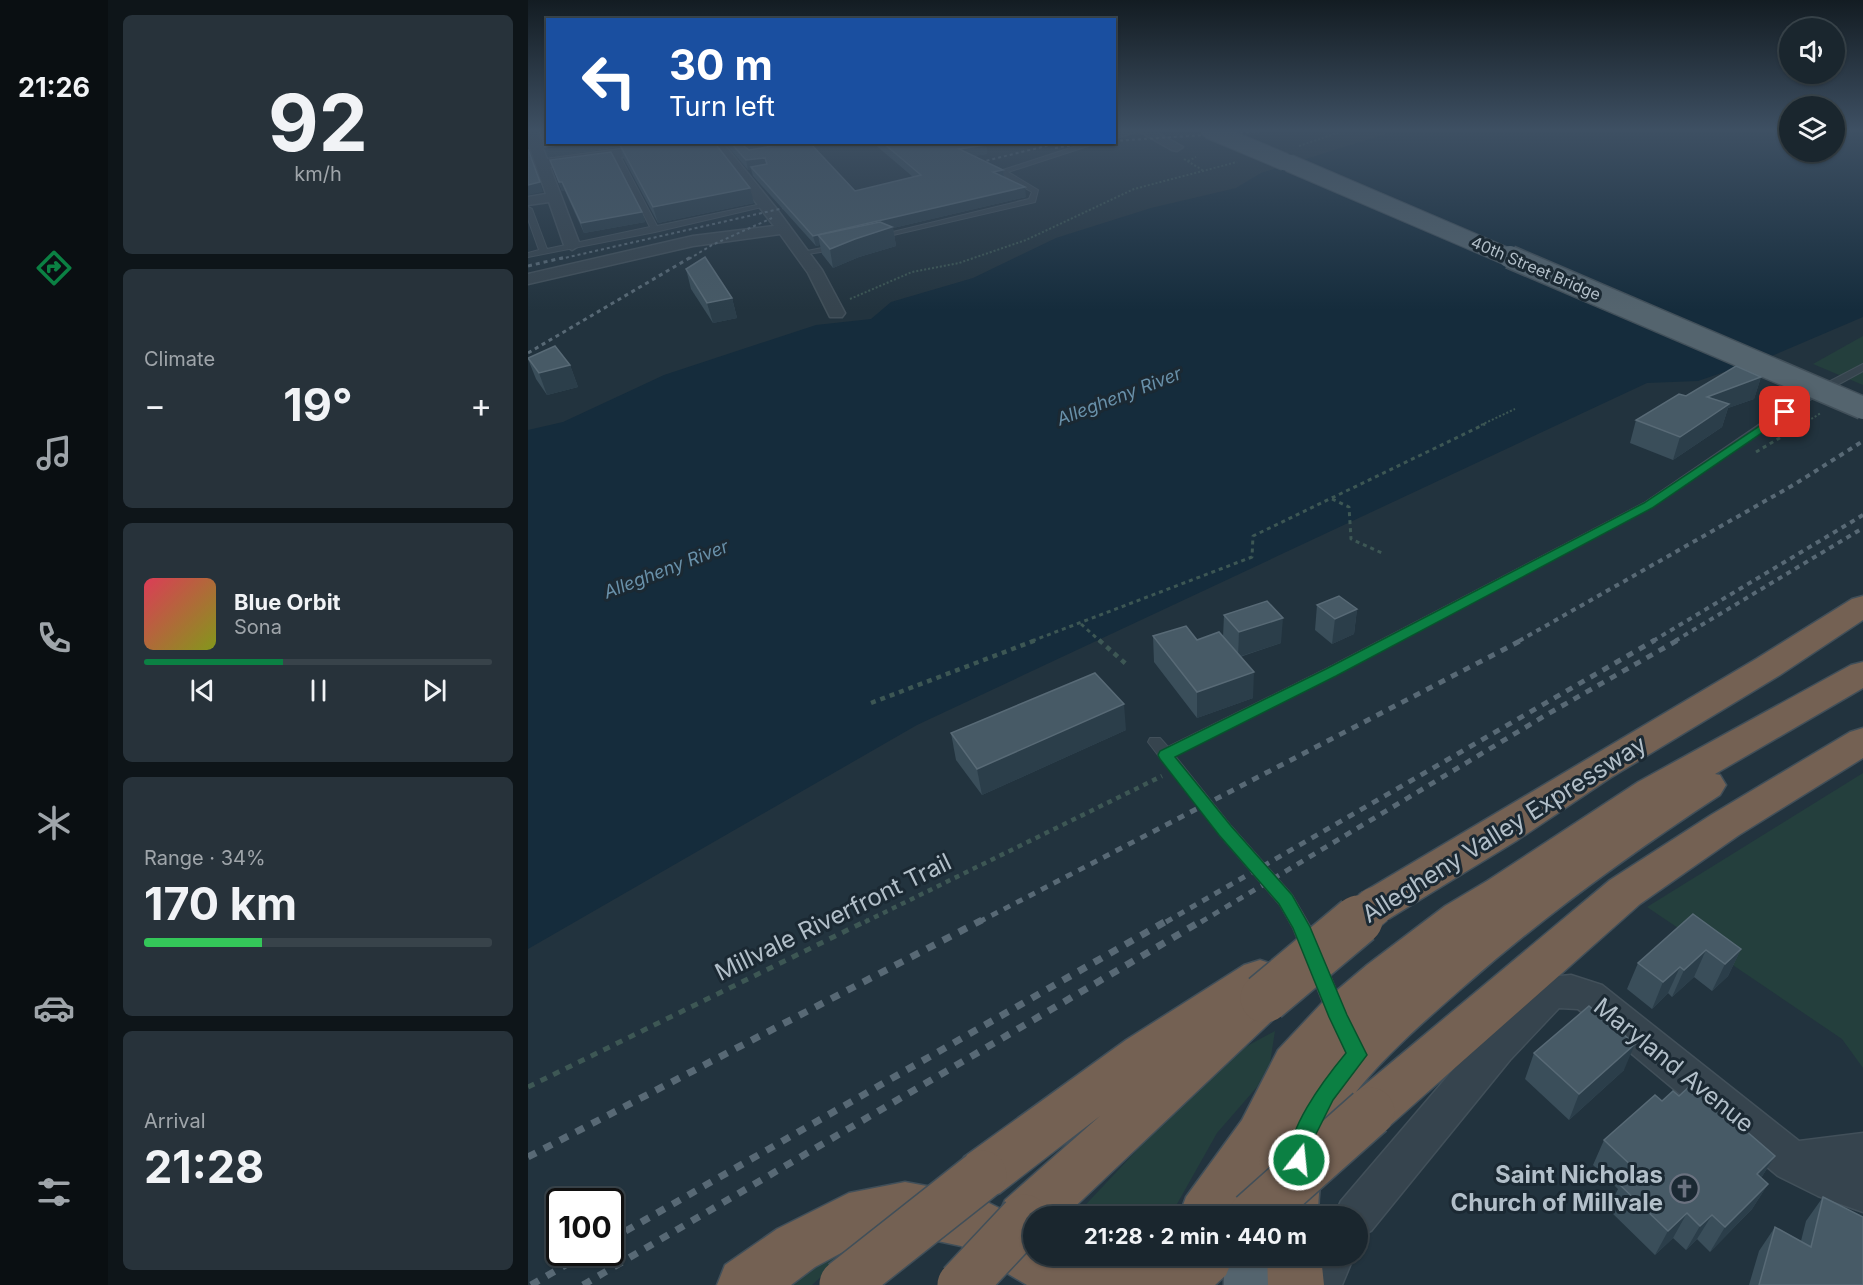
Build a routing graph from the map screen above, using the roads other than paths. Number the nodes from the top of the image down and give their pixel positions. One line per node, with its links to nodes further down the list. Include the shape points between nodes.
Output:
1 (551, 190): 6 (street)
2 (635, 190): 11 (lane)
3 (757, 190): 8 (street)
4 (1034, 190): 12 (lane, via 1032,200)
5 (1350, 190): 21 (main road, 40th Street Bridge, bridge)
6 (554, 197): 7 (street); 14 (street)
7 (528, 201)
8 (766, 205): 10 (street); 11 (lane)
9 (528, 209): 15 (lane)
10 (783, 229): 16 (street); 18 (street, via 693,241)
11 (656, 230): 14 (lane)
12 (862, 241)
13 (851, 243): 16 (lane)
14 (572, 245): 15 (lane)
15 (544, 252): 17 (lane)
16 (801, 252): 19 (street)
17 (528, 255)
18 (528, 279)
19 (836, 313)
20 (1863, 367): 27 (lane, via 1802,400 1648,505 1331,672 1160,749 1286,900)
21 (1863, 408)
22 (1863, 606): 26 (highway, Allegheny Valley Expressway, bridge, via 1768,668 1375,906)
23 (1863, 674): 27 (highway, via 1652,792 1460,918)
24 (1863, 699): 27 (highway, via 1706,785 1622,839 1507,923 1412,1003)
25 (1863, 741): 35 (highway, bridge, via 1725,825 1625,892 1370,1112)
26 (1263, 988): 43 (highway, bridge, via 1143,1054); 45 (highway, Allegheny Valley Expressway, bridge, via 1024,1219)
27 (1348, 1036): 28 (highway, via 1295,1065); 34 (highway, via 1303,1139)
28 (1260, 1137): 32 (highway); 33 (main road)
29 (1863, 1153): 30 (street)
30 (1793, 1162): 31 (street, Maryland Avenue); 36 (street, Maryland Avenue, via 1589,996 1571,991 1549,993 1496,1048)
31 (1863, 1191)
32 (1212, 1206)
33 (1276, 1206)
34 (1280, 1206)
35 (1284, 1206)
36 (1364, 1206)
37 (1144, 1266): 42 (highway, via 1105,1276)
38 (1195, 1266): 46 (highway)
39 (1251, 1266): 47 (main road)
40 (1295, 1266): 48 (highway)
41 (1328, 1266): 49 (street)
42 (1066, 1277): 44 (highway, via 970,1221 905,1208 849,1220 796,1248)
43 (843, 1284)
44 (745, 1285)
45 (962, 1285)
46 (1172, 1285)
47 (1252, 1285)
48 (1296, 1285)
49 (1319, 1285)

